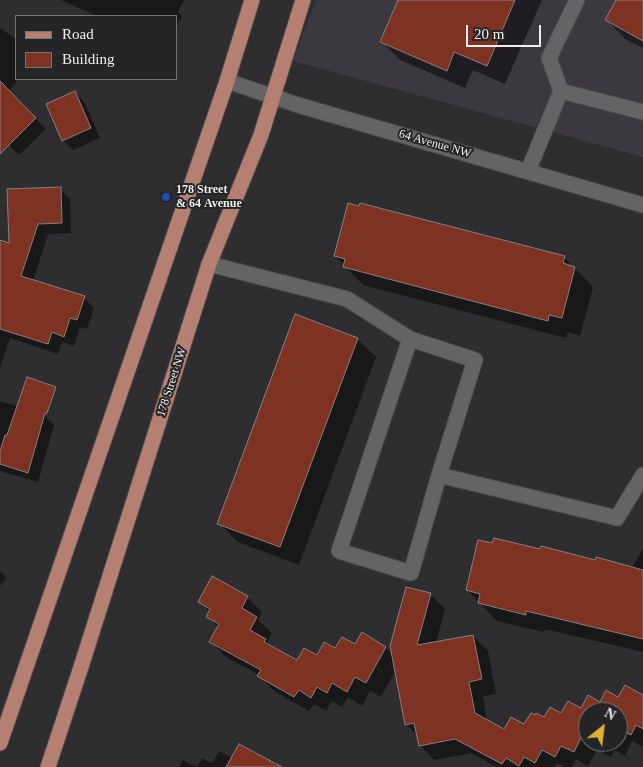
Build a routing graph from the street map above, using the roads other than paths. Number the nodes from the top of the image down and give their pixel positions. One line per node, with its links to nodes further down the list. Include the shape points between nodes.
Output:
1 (252, 0): 4 (main road)
2 (304, 0): 6 (main road, 178 Street NW)
3 (577, 0): 5 (street, via 549,58)
4 (227, 81): 6 (street, 64 Avenue NW); 14 (main road)
5 (561, 91): 7 (street); 8 (street)
6 (272, 97): 8 (street, 64 Avenue NW); 10 (main road, 178 Street NW, via 261,135)
7 (643, 112)
8 (528, 171): 9 (street, 64 Avenue NW)
9 (643, 205)
10 (209, 264): 11 (street, via 347,300); 15 (main road, 178 Street NW)
11 (410, 339): 12 (street, via 474,360); 12 (street, via 339,551 411,573)
12 (439, 475): 13 (street, via 617,518)
13 (643, 475)
14 (0, 743)
15 (48, 767)

